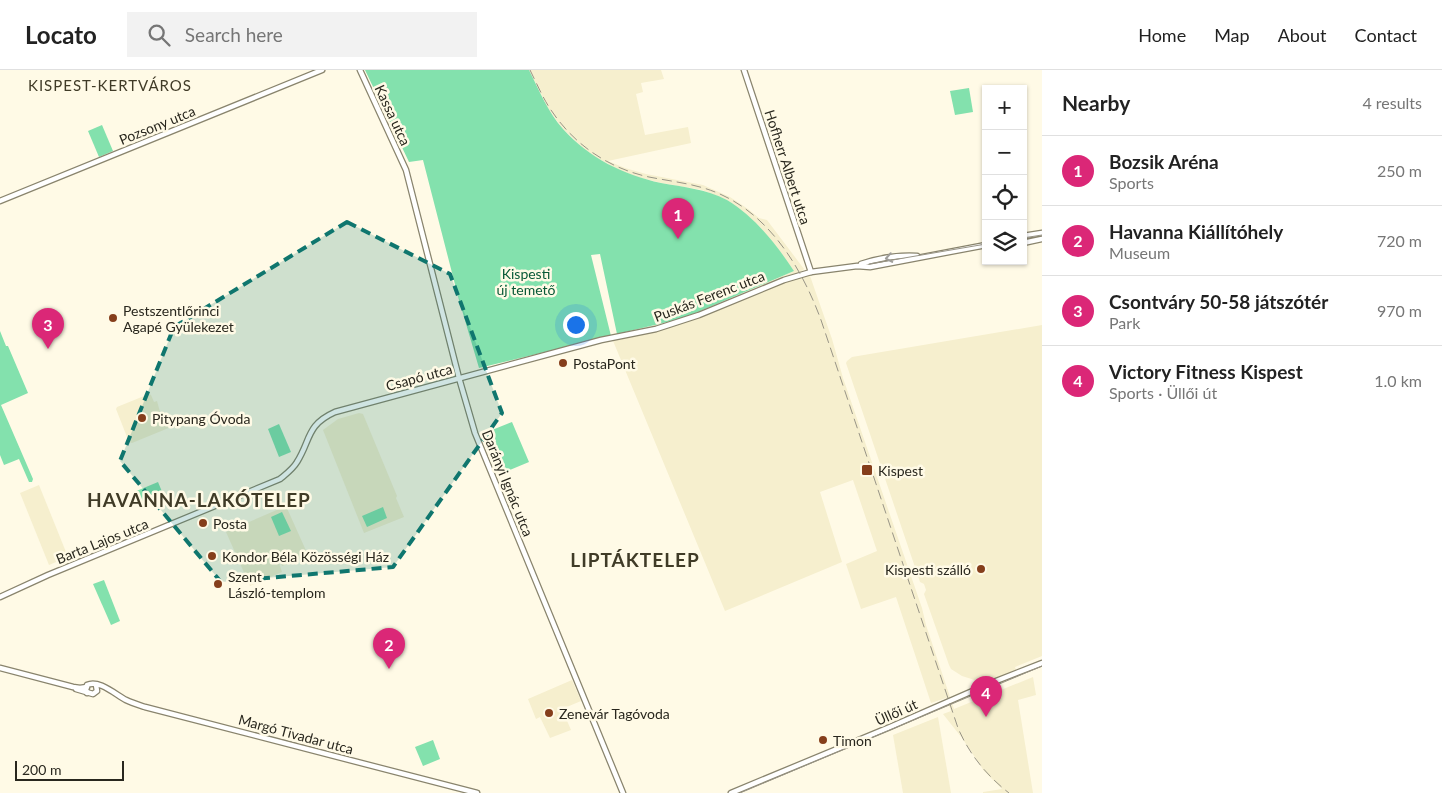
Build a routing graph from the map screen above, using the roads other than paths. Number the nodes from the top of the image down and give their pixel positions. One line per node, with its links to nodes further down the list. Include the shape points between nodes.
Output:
1 (322, 70): 5 (street, Pozsony utca)
2 (360, 70): 4 (street, Kassa utca)
3 (744, 70): 11 (street, Hofherr Albert utca)
4 (406, 170): 13 (street, Darányi Ignác utca)
5 (0, 202)
6 (1042, 233): 7 (street)
7 (1027, 235)
8 (1042, 239): 9 (street)
9 (1027, 242)
10 (982, 246): 11 (street, Puskás Ferenc utca, via 922,256 896,256 857,266)
11 (811, 272): 12 (street, Puskás Ferenc utca, via 656,329 601,340)
12 (480, 373): 13 (street, Csapó utca)
13 (459, 378): 14 (street, Csapó utca); 23 (street, Darányi Ignác utca, via 475,433)
14 (363, 404): 15 (street, Barta Lajos utca, via 321,420 310,432 296,463 280,479)
15 (0, 597)
16 (1042, 663): 24 (street, Üllői út)
17 (0, 668): 18 (street)
18 (72, 687): 19 (street); 21 (street)
19 (87, 687): 20 (street, via 90,684); 21 (street)
20 (96, 688): 21 (street, via 93,694); 22 (street, Margó Tivadar utca, via 145,706)
21 (88, 692)
22 (477, 793)
23 (623, 793)
24 (731, 793)

